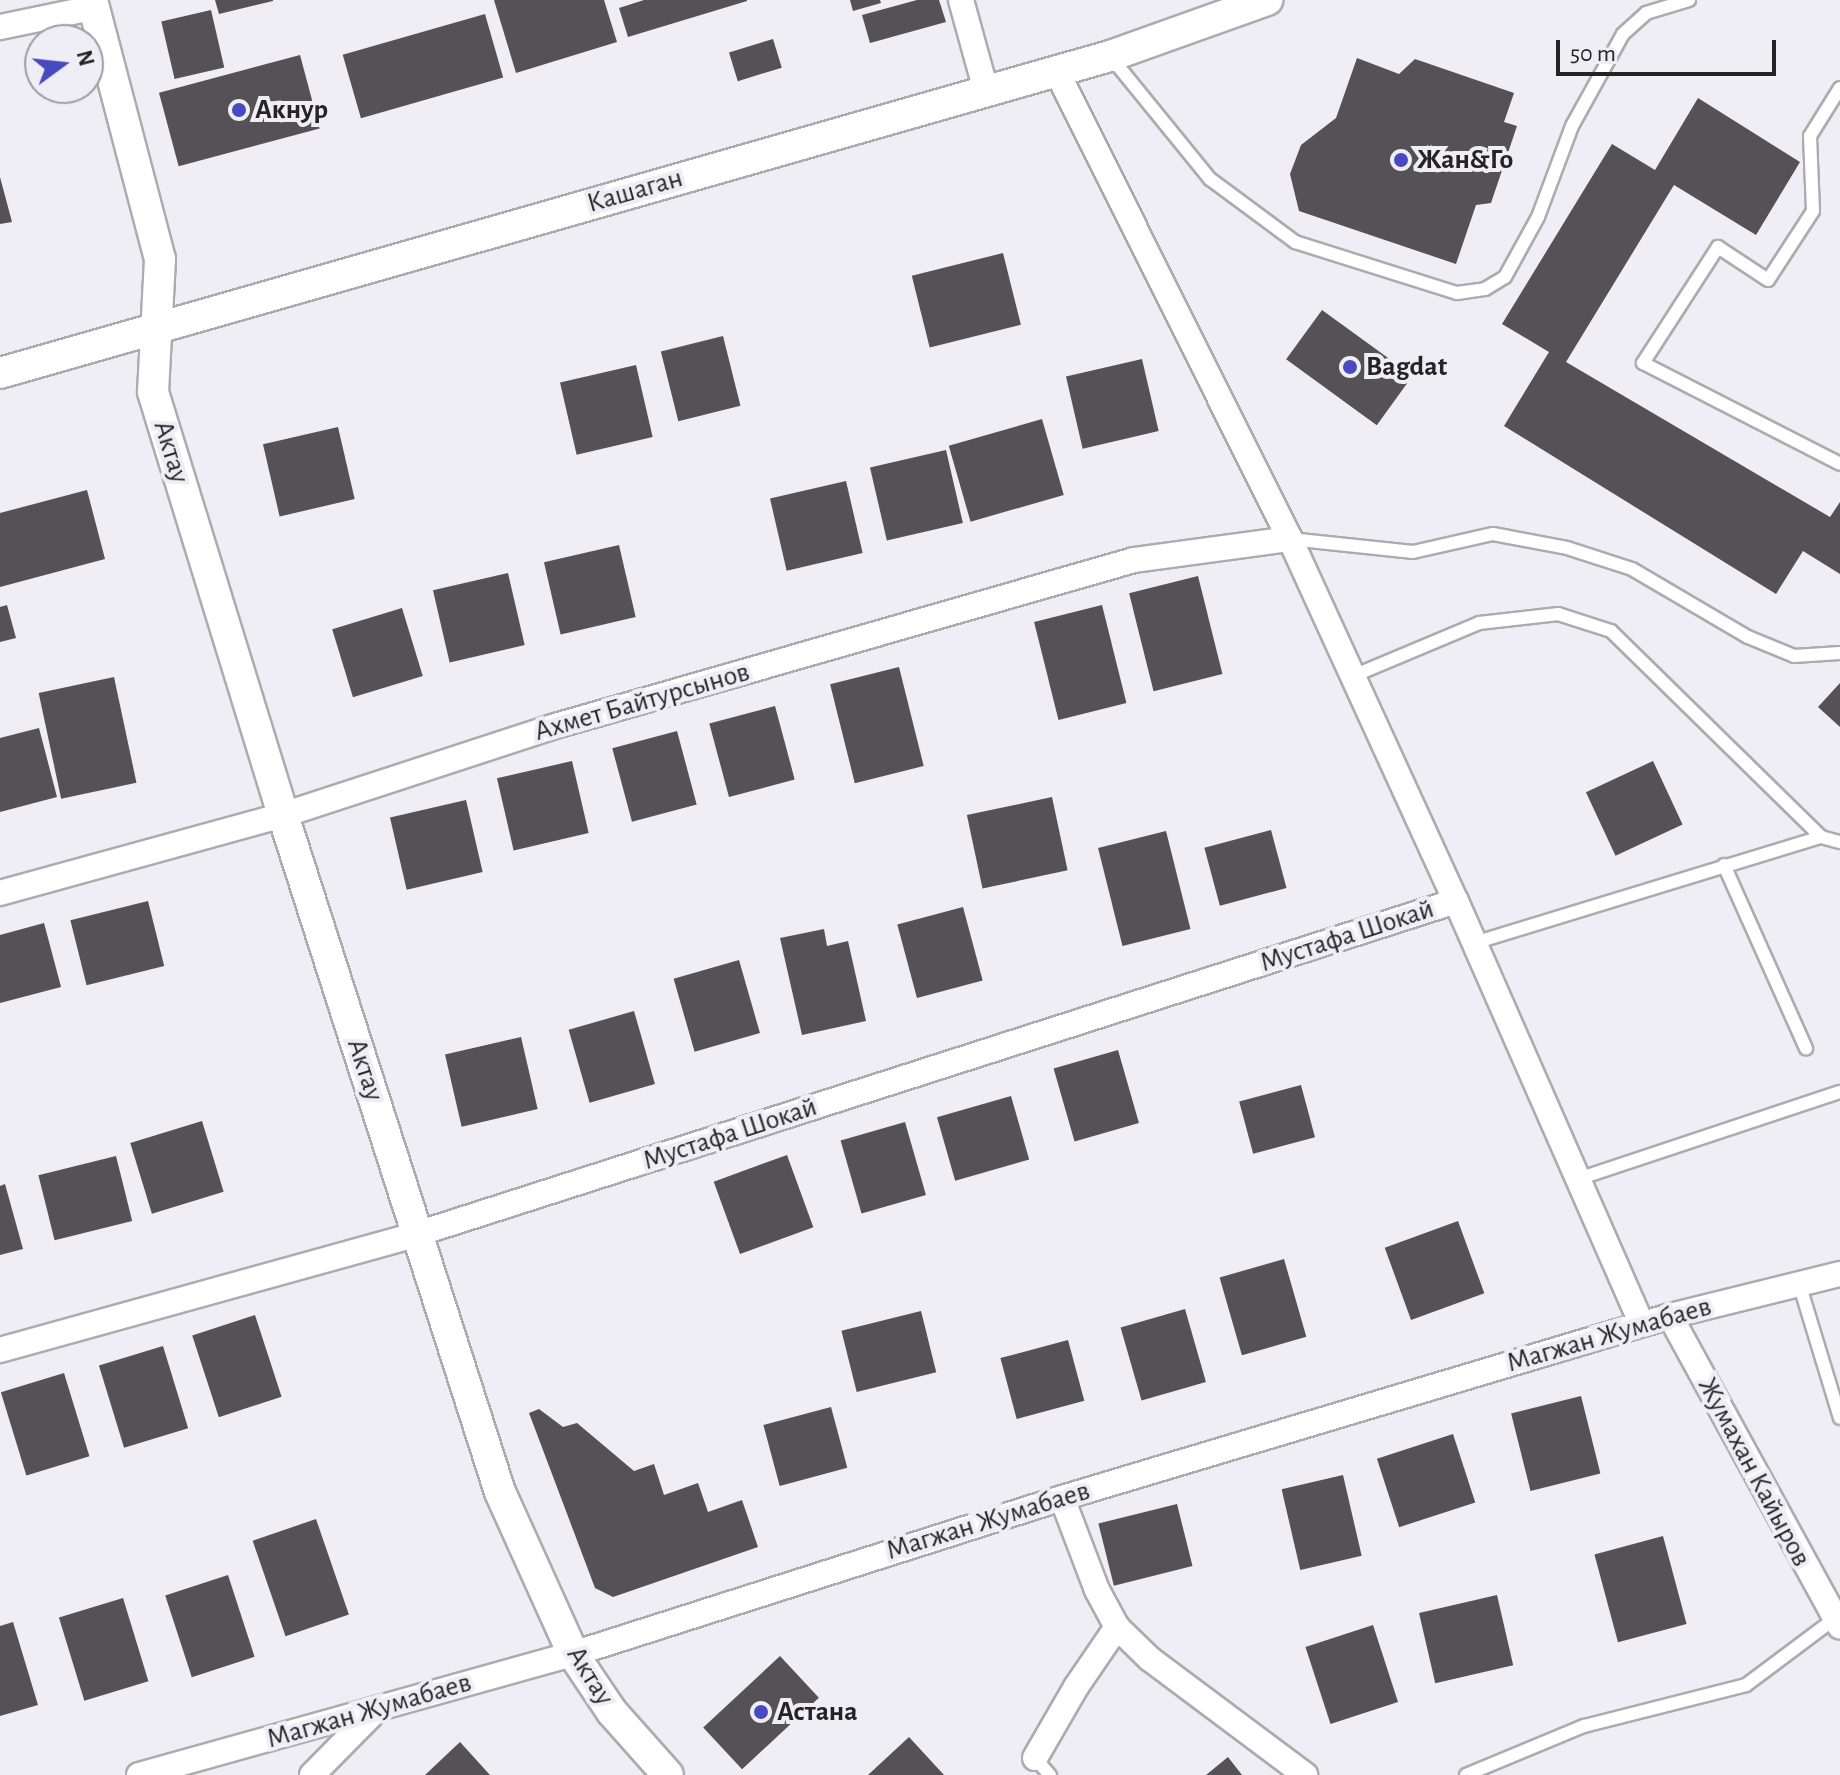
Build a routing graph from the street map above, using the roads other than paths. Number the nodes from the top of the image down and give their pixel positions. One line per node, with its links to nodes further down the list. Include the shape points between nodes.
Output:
1 (961, 0): 9 (street)
2 (1267, 0): 6 (street, Кашаган)
3 (1689, 0): 6 (lane, via 1646,13 1623,34 1572,126 1538,217 1505,277 1485,289 1457,293 1295,242 1210,179)
4 (92, 4): 5 (street); 10 (street, Актау, via 160,259)
5 (0, 27)
6 (1110, 56): 7 (street, Кашаган)
7 (1056, 70): 9 (street, Кашаган); 13 (street)
8 (1840, 88): 12 (lane, via 1810,136 1813,211 1768,280 1718,247 1643,363)
9 (986, 91): 10 (street, Кашаган)
10 (153, 328): 11 (street, Кашаган); 16 (street, Актау, via 153,392)
11 (0, 373)
12 (1840, 464)
13 (1290, 539): 14 (lane, via 1413,552 1493,534 1567,548 1632,569 1748,637 1794,656); 15 (street); 16 (street, Ахмет Байтурсынов, via 1134,560 552,727)
14 (1840, 653)
15 (1353, 676): 17 (lane, via 1479,623 1558,614 1611,631); 21 (street)
16 (283, 815): 20 (street, Ахмет Байтурсынов); 26 (street, Актау)
17 (1821, 837): 18 (lane); 19 (lane)
18 (1840, 842)
19 (1724, 865): 22 (lane); 23 (lane)
20 (0, 893)
21 (1456, 901): 22 (street); 26 (street, Мустафа Шокай)
22 (1474, 943): 25 (street)
23 (1806, 1048)
24 (1840, 1092): 25 (lane)
25 (1578, 1179): 30 (street)
26 (417, 1234): 31 (street, Мустафа Шокай); 36 (street, Актау, via 500,1492)
27 (1840, 1274): 28 (street, Магжан Жумабаев)
28 (1799, 1283): 29 (street, Магжан Жумабаев); 32 (lane)
29 (1670, 1316): 30 (street, Магжан Жумабаев); 34 (street, Жумахан Кайыров)
30 (1642, 1324): 33 (street, Магжан Жумабаев)
31 (0, 1350)
32 (1840, 1418)
33 (1062, 1498): 35 (street); 36 (street, Магжан Жумабаев)
34 (1836, 1624): 43 (lane, via 1746,1685 1584,1726)
35 (1117, 1627): 38 (street, via 1076,1687); 42 (street, via 1150,1659)
36 (573, 1654): 37 (street, Магжан Жумабаев); 41 (street, Актау, via 612,1712)
37 (378, 1708): 39 (street, Магжан Жумабаев); 40 (street)
38 (1042, 1766)
39 (139, 1775)
40 (312, 1775)
41 (668, 1775)
42 (1305, 1775)
43 (1466, 1775)

